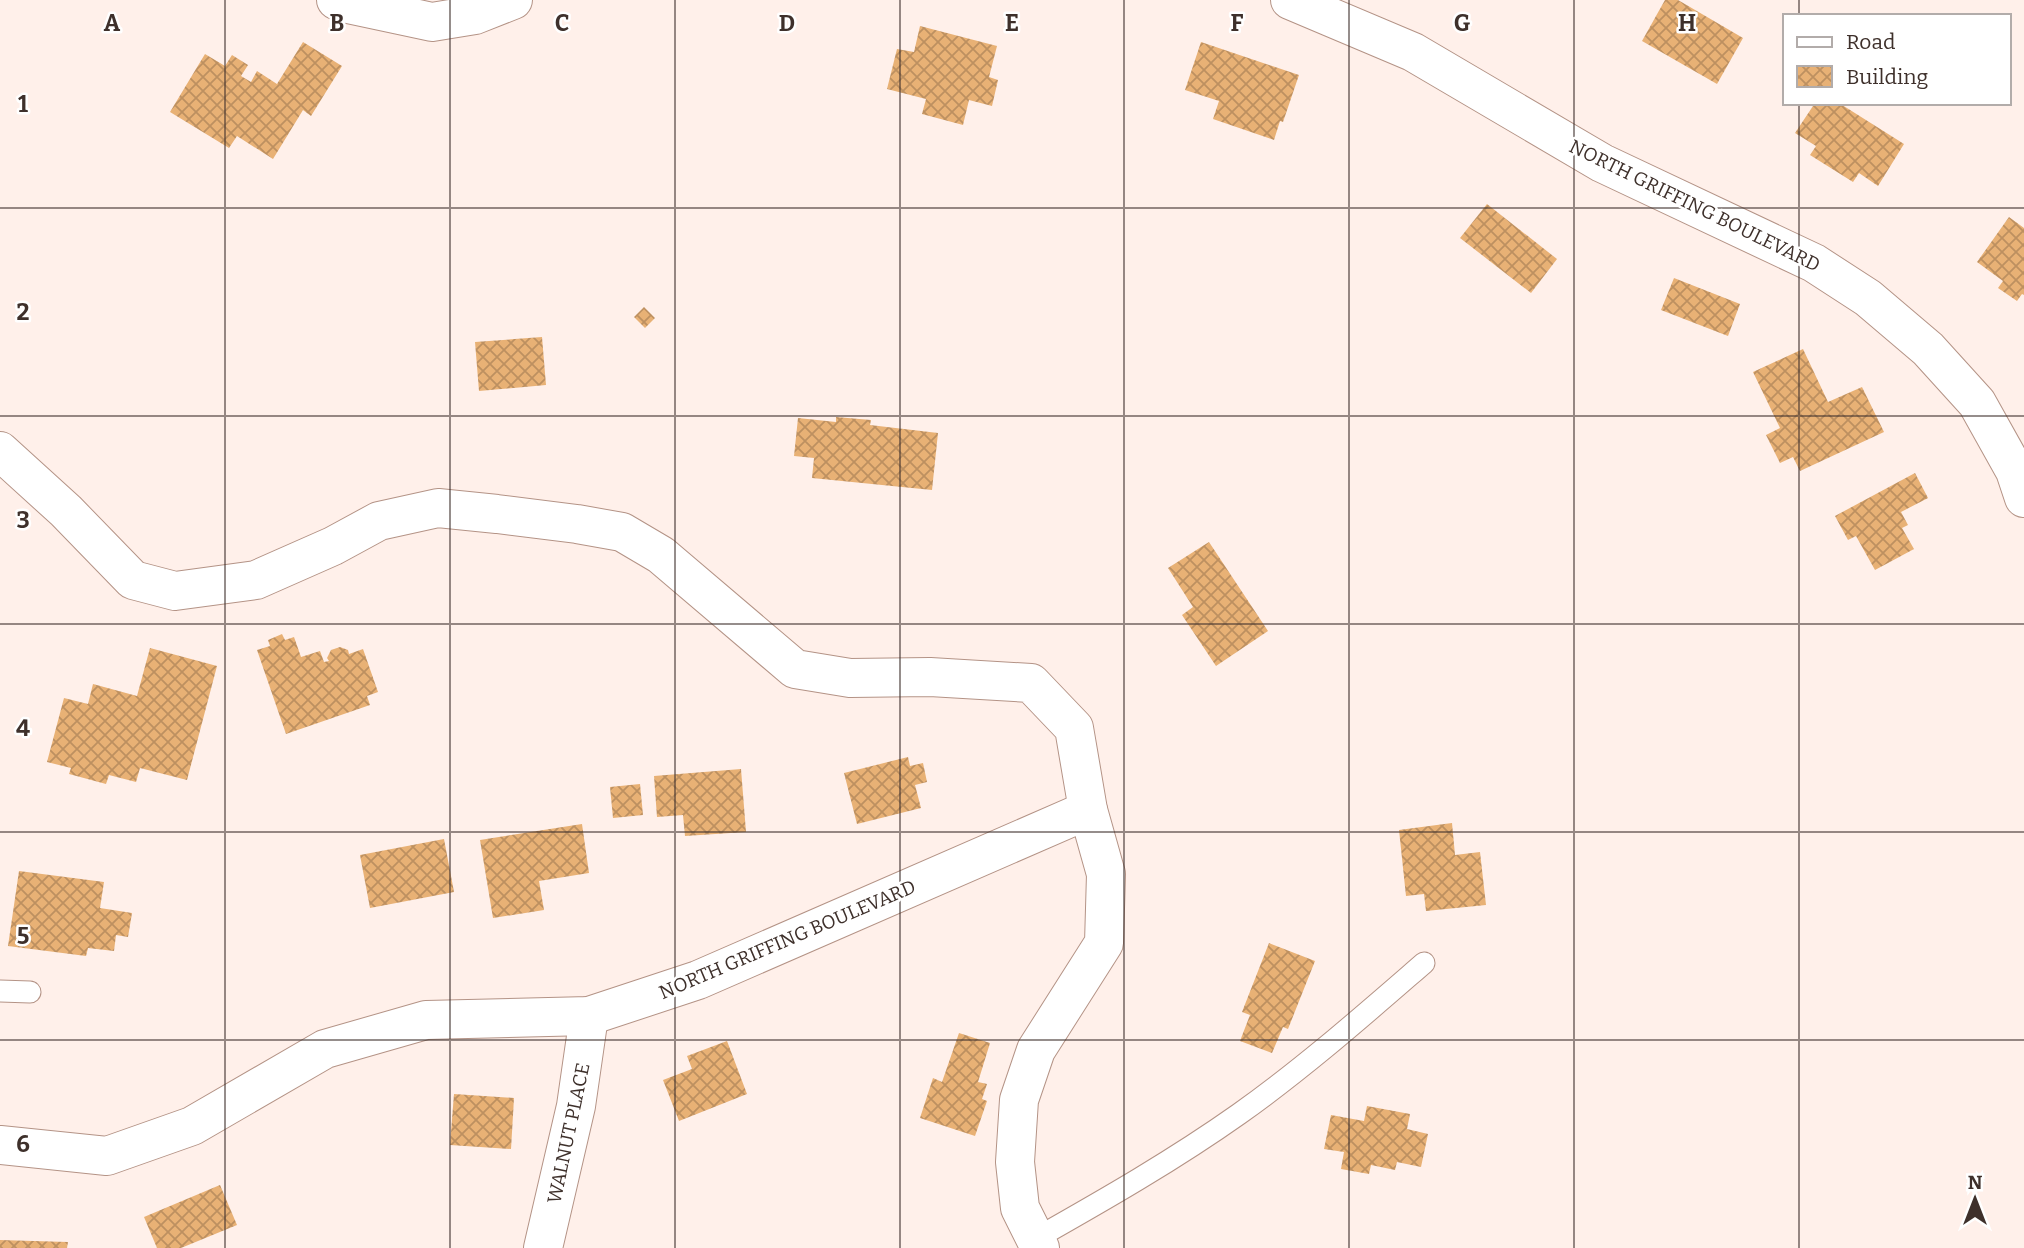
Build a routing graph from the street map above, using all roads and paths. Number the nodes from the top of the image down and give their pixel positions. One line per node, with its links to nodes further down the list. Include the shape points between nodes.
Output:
1 (336, 0): 2 (street, via 432,22 475,15)
2 (513, 0)
3 (1290, 0): 5 (street, NORTH GRIFFING BOULEVARD, via 1413,52 1602,163 1814,263 1868,298 1928,349 1977,403 2015,471)
4 (0, 451): 6 (street, via 133,580 175,591 256,580 379,520 438,508 622,532 661,555 795,669 850,678 1031,683 1074,728)
5 (2024, 498)
6 (1088, 810): 10 (street, NORTH GRIFFING BOULEVARD, via 698,980); 12 (street, via 1106,874 1104,943 1036,1050 1019,1100 1015,1162 1020,1208)
7 (1424, 963): 12 (lane, via 1238,1115)
8 (0, 991): 9 (lane)
9 (30, 992)
10 (589, 1016): 11 (street, NORTH GRIFFING BOULEVARD, via 426,1020 324,1049 192,1126 107,1156); 13 (street, WALNUT PLACE, via 576,1105)
11 (0, 1145)
12 (1038, 1243)
13 (543, 1248)

